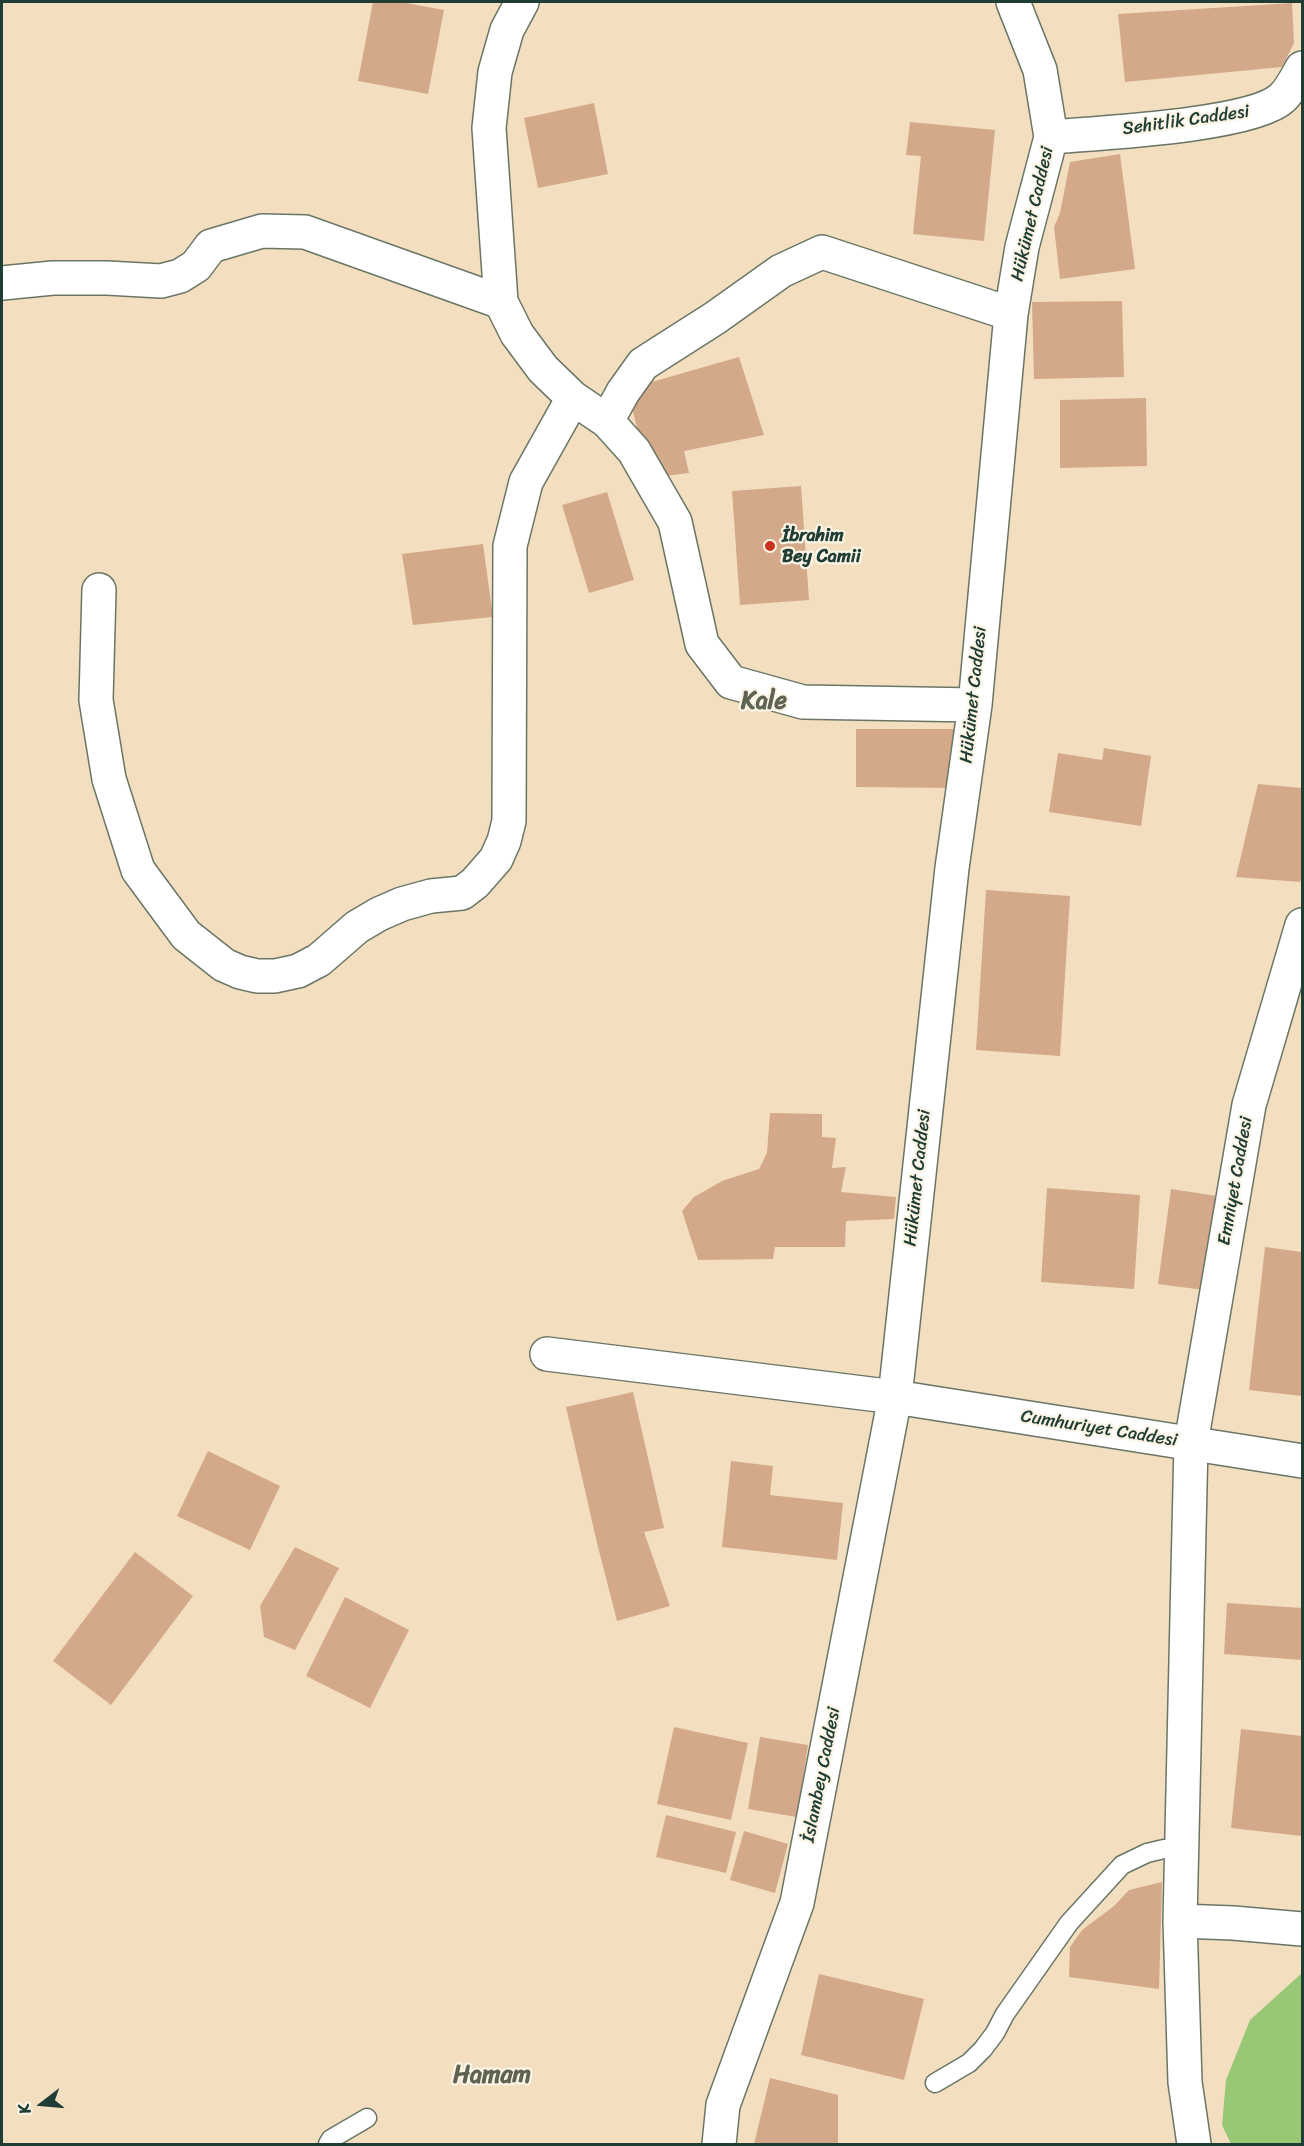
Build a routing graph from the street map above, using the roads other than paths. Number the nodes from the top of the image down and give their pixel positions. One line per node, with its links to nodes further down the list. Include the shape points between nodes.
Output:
1 (522, 2): 6 (street, via 507,30 495,72 489,128)
2 (1013, 2): 4 (street, Hükümet Caddesi, via 1040,70)
3 (1302, 68): 4 (street, Sehitlik Caddesi, via 1281,99 1256,111 1196,123)
4 (1051, 137): 7 (street, Hükümet Caddesi, via 1022,247)
5 (2, 283): 6 (street, via 53,278 161,281 196,266 211,246 262,231 305,232)
6 (501, 302): 8 (street, via 517,334)
7 (1011, 314): 9 (street, via 822,252 781,271 643,364); 11 (street, Hükümet Caddesi)
8 (573, 398): 9 (street); 10 (street, via 526,482 510,546 509,821 496,859 462,893 431,896 379,914 357,927 319,960 298,971 257,976 224,965 186,935 138,870 109,779 96,700)
9 (606, 421): 11 (street, via 634,451 675,522 702,644 730,682 803,702)
10 (99, 590)
11 (975, 705): 14 (street, Hükümet Caddesi, via 952,868)
12 (1302, 925): 15 (street, Emniyet Caddesi, via 1249,1105)
13 (547, 1354): 14 (street, Cumhuriyet Caddesi)
14 (895, 1397): 15 (street, Cumhuriyet Caddesi); 23 (street, İslambey Caddesi, via 797,1903 723,2105)
15 (1191, 1443): 16 (street, Cumhuriyet Caddesi); 17 (street, Emniyet Caddesi)
16 (1302, 1461)
17 (1182, 1848): 18 (street, Emniyet Caddesi); 20 (lane, via 1147,1853 1122,1865 1069,1923 984,2049)
18 (1180, 1922): 19 (street); 24 (street, Emniyet Caddesi, via 1185,2082)
19 (1302, 1929)
20 (935, 2083)
21 (367, 2118): 22 (lane, via 331,2139)
22 (328, 2145)
23 (719, 2145)
24 (1194, 2145)

